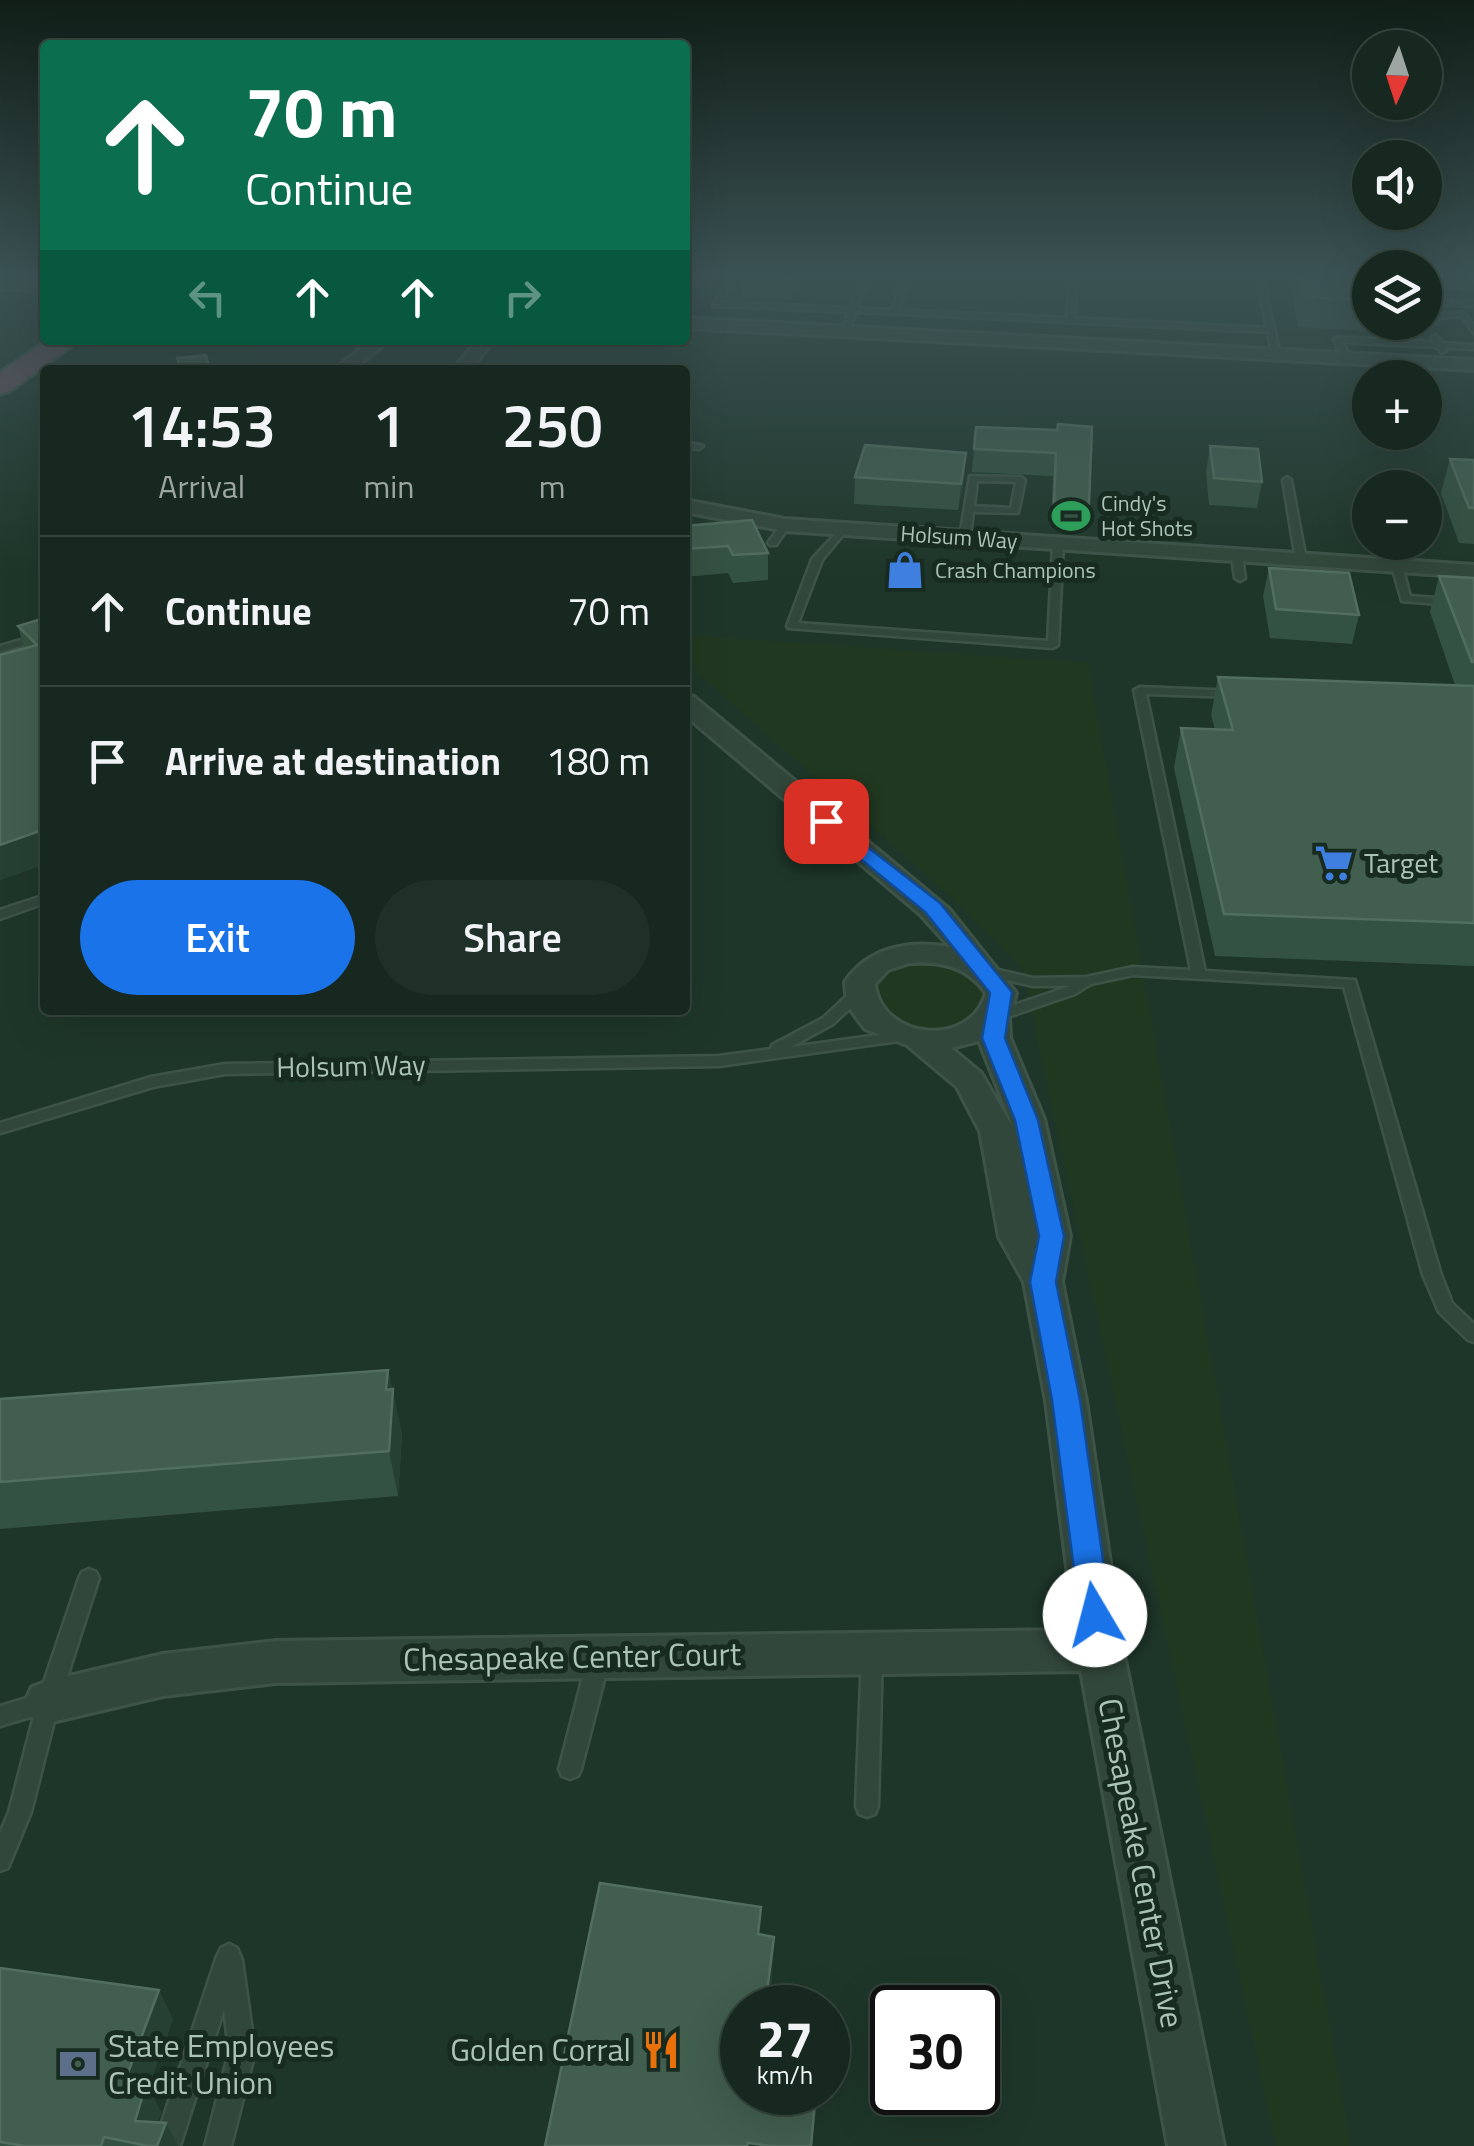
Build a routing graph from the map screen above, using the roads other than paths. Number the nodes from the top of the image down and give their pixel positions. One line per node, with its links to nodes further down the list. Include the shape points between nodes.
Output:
1 (690, 445): 2 (lane)
2 (698, 446)
3 (1287, 480): 10 (lane)
4 (690, 507): 6 (street, Holsum Way, via 779,534)
5 (970, 509): 5 (lane, via 973,478 1020,480 1015,511); 7 (lane)
6 (842, 529): 7 (street, Holsum Way); 8 (lane, via 817,560 792,626 1053,646)
7 (965, 538): 8 (street, Holsum Way)
8 (1058, 544): 9 (street, Holsum Way)
9 (1237, 556): 10 (street, Holsum Way); 13 (lane)
10 (1301, 560): 11 (street, Holsum Way, via 1346,568)
11 (1397, 566): 12 (street, Holsum Way); 14 (lane, via 1406,599)
12 (1474, 572)
13 (1240, 578)
14 (1474, 604)
15 (40, 637): 16 (lane)
16 (0, 649)
17 (1258, 696): 24 (lane, via 1140,690)
18 (690, 706): 19 (street)
19 (910, 892): 22 (street, via 910,930); 23 (street, via 932,907)
20 (40, 901): 21 (lane)
21 (0, 915)
22 (890, 958): 23 (street, via 942,954); 26 (street, via 866,972)
23 (980, 968): 25 (lane, via 1033,982); 27 (street, via 1001,992)
24 (1199, 975): 25 (lane, via 1133,971); 32 (lane, via 1350,983 1432,1274 1445,1306)
25 (1086, 981): 27 (lane, via 1078,992 1022,1004)
26 (858, 993): 28 (street, via 872,1019); 29 (lane, via 828,1021)
27 (995, 1018): 28 (street, via 962,1036); 31 (street, via 994,1038 1027,1120 1052,1236)
28 (913, 1037): 29 (lane); 31 (street, via 969,1080 984,1102 997,1131 1017,1237)
29 (769, 1052): 30 (lane, Holsum Way, via 719,1060 225,1069 151,1082)
30 (0, 1128)
31 (1043, 1282): 34 (street, Chesapeake Center Drive)
32 (1474, 1334)
33 (89, 1578): 37 (lane)
34 (1100, 1650): 35 (street, Chesapeake Center Court); 44 (street, Chesapeake Center Drive)
35 (872, 1654): 36 (street, Chesapeake Center Court); 40 (lane)
36 (598, 1657): 37 (street, Chesapeake Center Court, via 276,1662 162,1675); 39 (lane)
37 (48, 1702): 38 (lane); 41 (lane, via 20,1812)
38 (0, 1716)
39 (570, 1768)
40 (866, 1806)
41 (0, 1860)
42 (167, 2146): 43 (lane, via 229,1956 242,2052)
43 (218, 2146)
44 (1196, 2146)

